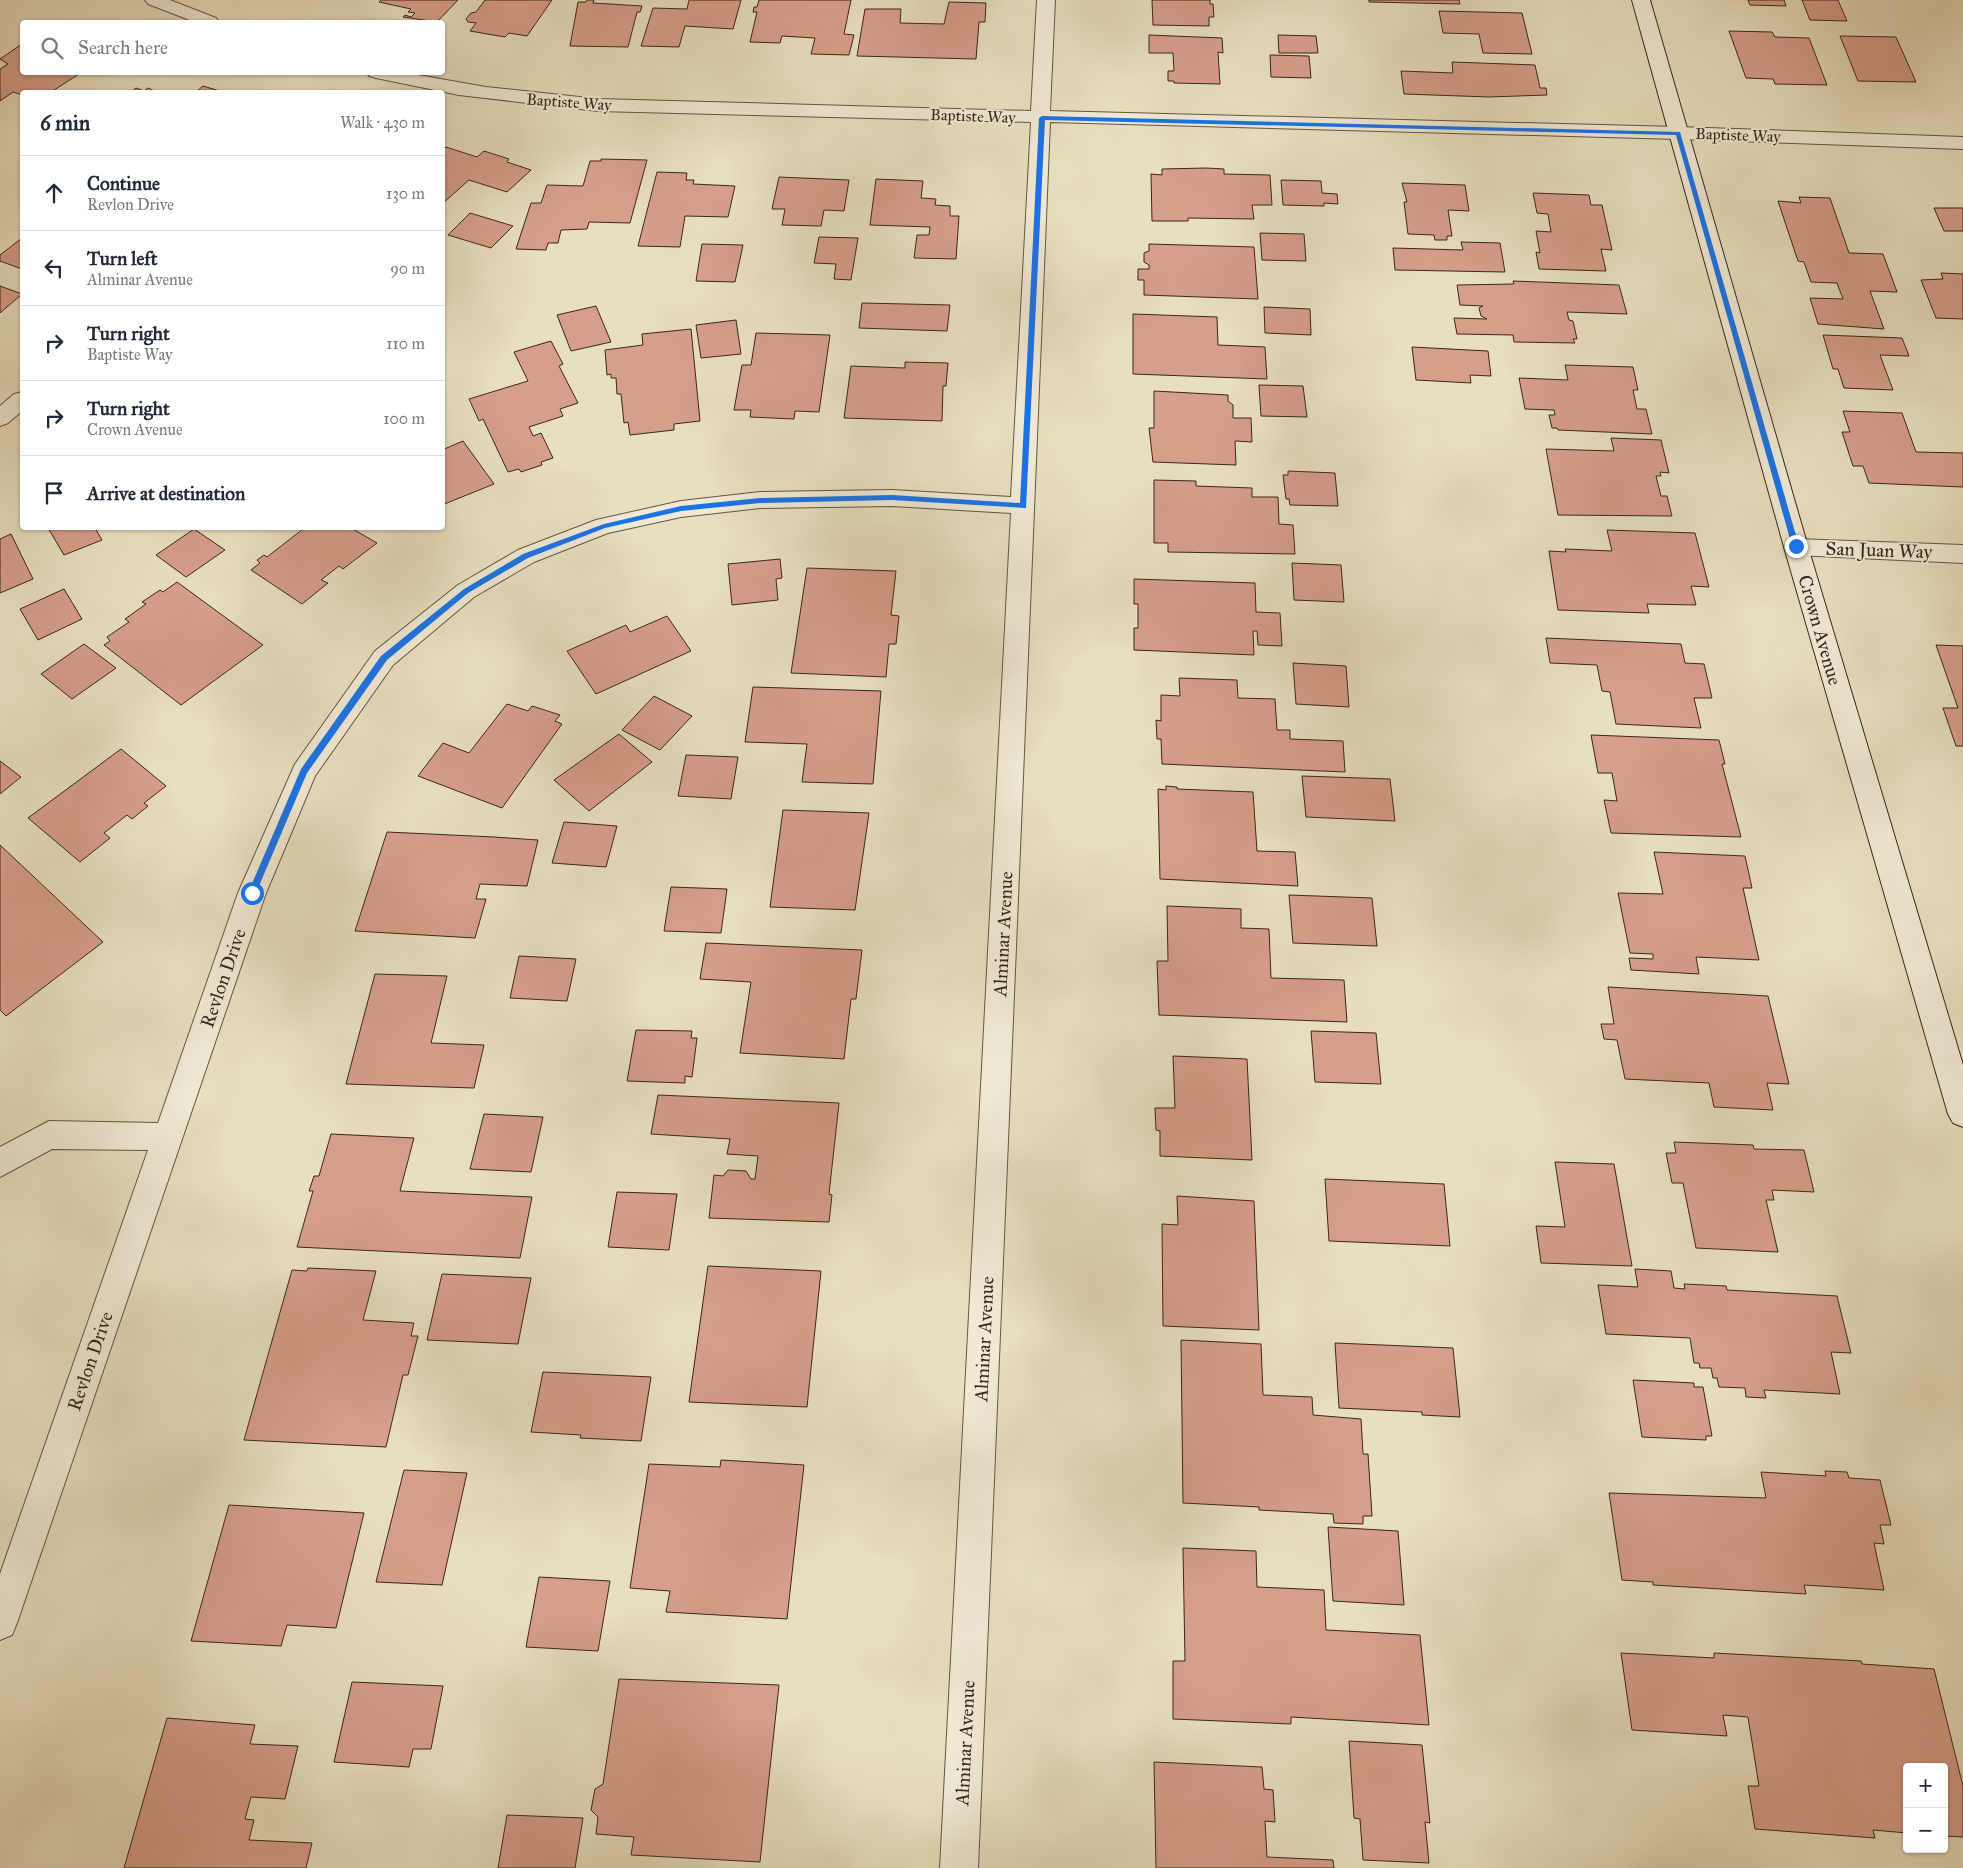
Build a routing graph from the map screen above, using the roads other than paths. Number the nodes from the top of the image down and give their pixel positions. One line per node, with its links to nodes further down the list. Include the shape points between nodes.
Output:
1 (154, 0): 4 (street)
2 (1046, 0): 9 (street, Alminar Avenue)
3 (1641, 0): 10 (street, Crown Avenue)
4 (205, 20)
5 (382, 75): 6 (street, Baptiste Way)
6 (404, 87): 7 (street, Baptiste Way)
7 (435, 90)
8 (445, 91): 9 (street, Baptiste Way, via 598,105)
9 (1042, 118): 10 (street, Baptiste Way); 14 (street, Alminar Avenue)
10 (1678, 133): 11 (street, Baptiste Way); 15 (street, Crown Avenue)
11 (1963, 143)
12 (20, 401): 13 (street)
13 (0, 418)
14 (1023, 506): 18 (street, Revlon Drive, via 892,498 760,500 681,509 604,526 526,556 466,591 384,658 304,771 252,893); 21 (street, Alminar Avenue)
15 (1796, 546): 16 (street, San Juan Way); 17 (street, Crown Avenue)
16 (1963, 554)
17 (1963, 1114)
18 (168, 1136): 19 (street, via 49,1134); 20 (street, Revlon Drive)
19 (0, 1163)
20 (0, 1623)
21 (959, 1868)

